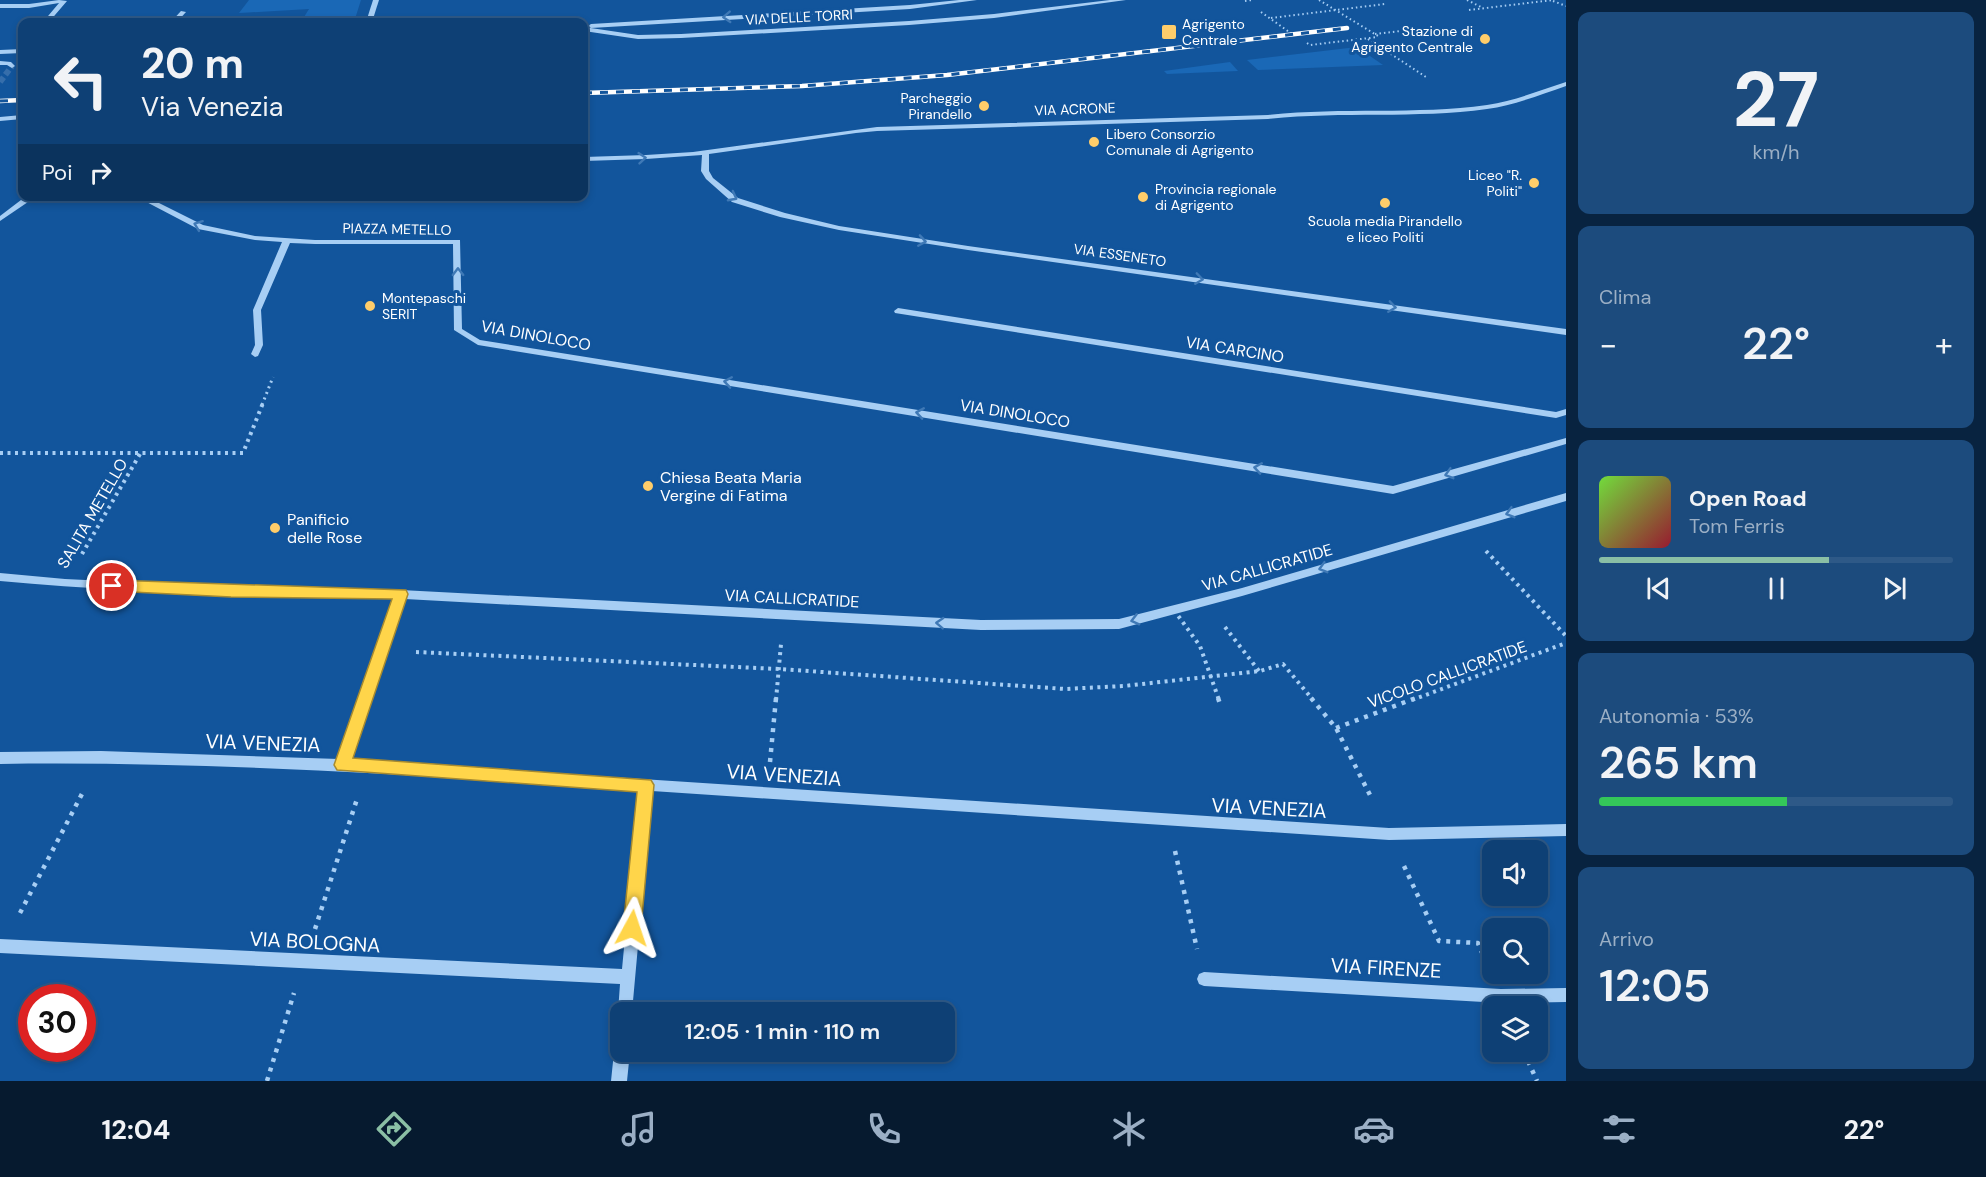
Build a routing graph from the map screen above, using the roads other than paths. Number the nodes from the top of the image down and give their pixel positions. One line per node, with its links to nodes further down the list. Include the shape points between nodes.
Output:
1 (70, 0): 5 (street)
2 (376, 0): 11 (street)
3 (974, 0): 12 (street, one-way to 12)
4 (1123, 0): 13 (street, VIA DELLE TORRI, via 994,16 693,36 639,37)
5 (64, 1): 6 (street); 9 (street)
6 (31, 3): 7 (street)
7 (0, 6)
8 (183, 12): 10 (street)
9 (49, 18)
10 (178, 18)
11 (370, 18)
12 (588, 28)
13 (588, 29)
14 (18, 51): 15 (street)
15 (0, 52)
16 (0, 63): 17 (street)
17 (12, 66)
18 (1566, 84): 21 (street, VIA ACRONE, via 1512,102 1459,109 877,129)
19 (18, 117): 20 (street)
20 (0, 119)
21 (706, 152): 22 (street, VIA ACRONE, one-way to 21); 29 (street, VIA ESSENETO, one-way to 29, via 705,171 710,180 735,200 839,228)
22 (588, 159)
23 (148, 201): 26 (street, PIAZZA METELLO, one-way to 23, via 201,227)
24 (24, 202): 25 (street)
25 (0, 219)
26 (287, 240): 28 (street, PIAZZA METELLO, one-way to 26, via 457,242); 30 (street, via 257,310 259,345)
27 (898, 311): 31 (street, VIA CARCINO, via 1556,415)
28 (458, 330): 32 (street, VIA DINOLOCO, one-way to 28, via 1393,490 478,342)
29 (1566, 332)
30 (255, 354)
31 (1566, 412)
32 (1566, 441)
33 (1566, 497): 35 (street, VIA CALLICRATIDE, one-way to 35, via 1119,624 981,625)
34 (0, 577): 35 (street, VIA CALLICRATIDE, via 65,584)
35 (401, 594): 37 (street)
36 (0, 758): 37 (street, VIA VENEZIA, via 101,757)
37 (343, 765): 38 (street, VIA VENEZIA)
38 (646, 785): 39 (street, VIA VENEZIA, via 1389,834); 41 (street)
39 (1566, 830)
40 (1, 946): 41 (street, VIA BOLOGNA)
41 (628, 977): 44 (street)
42 (1204, 979): 43 (street, VIA FIRENZE, via 1501,996)
43 (1566, 995)
44 (626, 1002)
45 (620, 1062): 46 (street)
46 (619, 1081)

